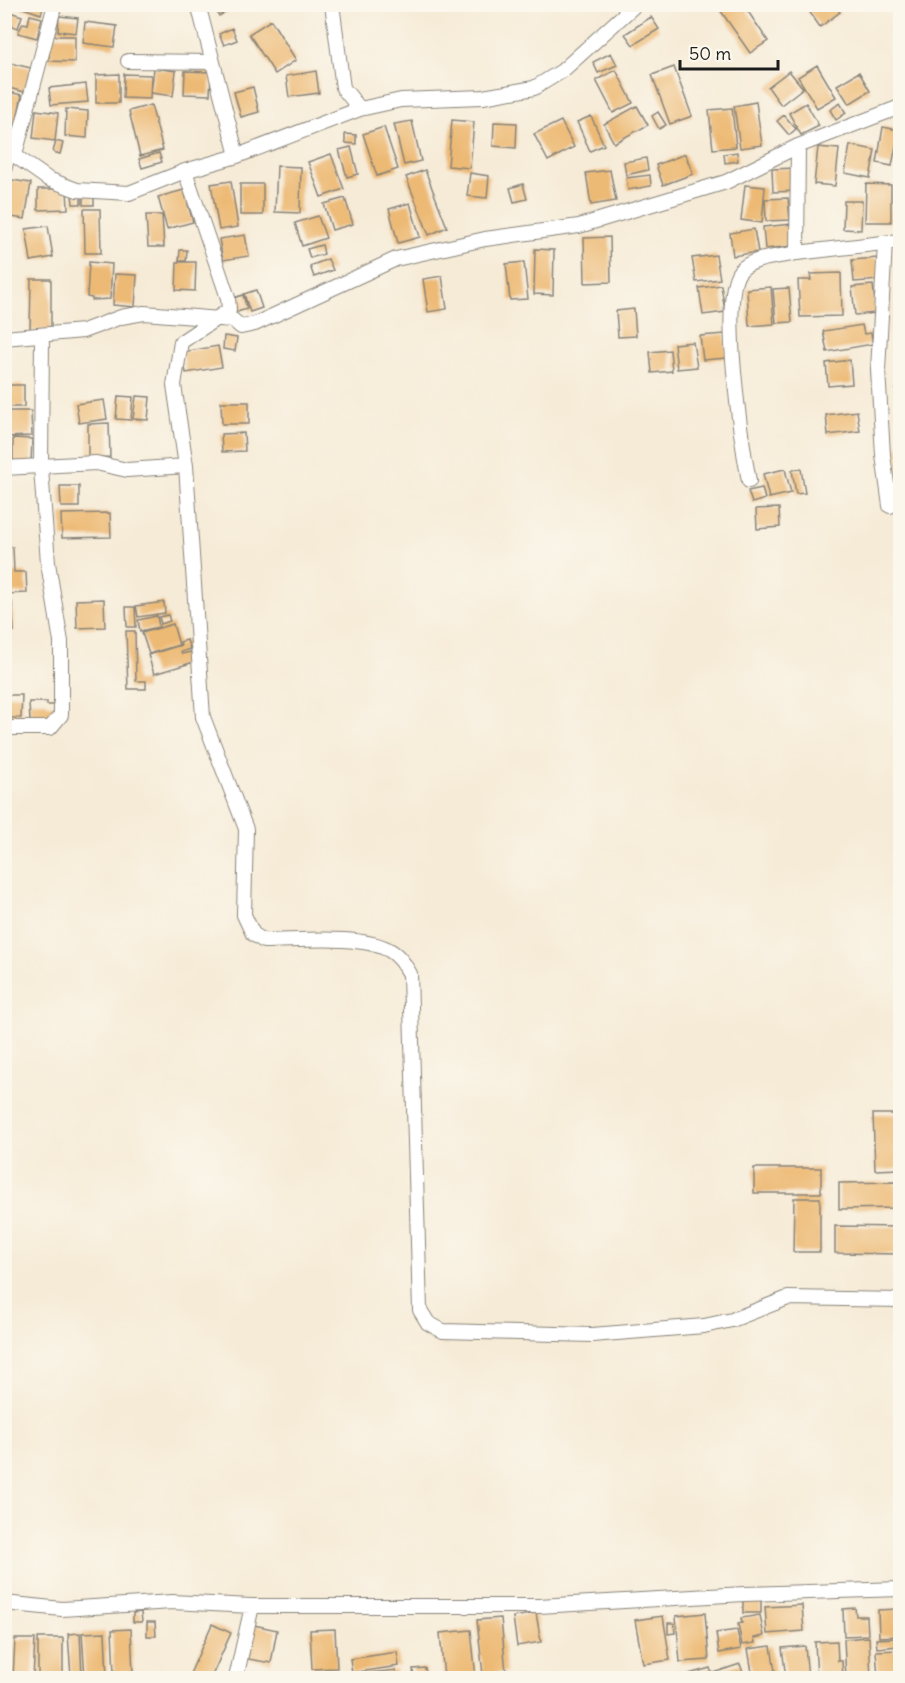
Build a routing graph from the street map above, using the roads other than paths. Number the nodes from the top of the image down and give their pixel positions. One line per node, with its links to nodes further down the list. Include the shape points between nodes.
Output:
1 (55, 4): 10 (street)
2 (198, 4): 6 (street)
3 (332, 4): 8 (street, via 343,88)
4 (636, 4): 8 (street, via 562,71 534,88 483,97 401,100)
5 (128, 61): 6 (street)
6 (213, 62): 11 (street)
7 (900, 107): 9 (street)
8 (360, 109): 11 (street)
9 (798, 146): 16 (street); 17 (street, via 726,182 579,226 485,239 396,259 255,324 241,327)
10 (10, 151): 12 (street); 13 (street, via 48,180 101,193 129,193)
11 (237, 156): 13 (street)
12 (4, 171)
13 (185, 171): 17 (street)
14 (900, 241): 15 (street)
15 (885, 243): 16 (street); 25 (street, via 878,370)
16 (797, 253): 24 (street, via 748,264 739,272 734,286 732,366)
17 (231, 315): 18 (street)
18 (212, 321): 19 (street, via 144,313 83,331); 21 (street, via 181,342 176,358 174,385)
19 (42, 336): 20 (street); 23 (street)
20 (4, 338)
21 (186, 466): 23 (street, via 127,470 96,463); 27 (street, via 204,717 246,829 243,906 247,924 264,941 352,942 388,949 410,974 420,1310 428,1323 443,1331 592,1335 704,1326 732,1320 788,1298)
22 (4, 468): 23 (street)
23 (41, 468): 26 (street, via 48,563 61,642 61,715 50,728)
24 (748, 481)
25 (890, 506)
26 (4, 729)
27 (900, 1300)
28 (900, 1589): 30 (street, via 539,1606)
29 (4, 1603): 30 (street, via 62,1609 172,1602)
30 (252, 1606): 31 (street)
31 (236, 1678)

